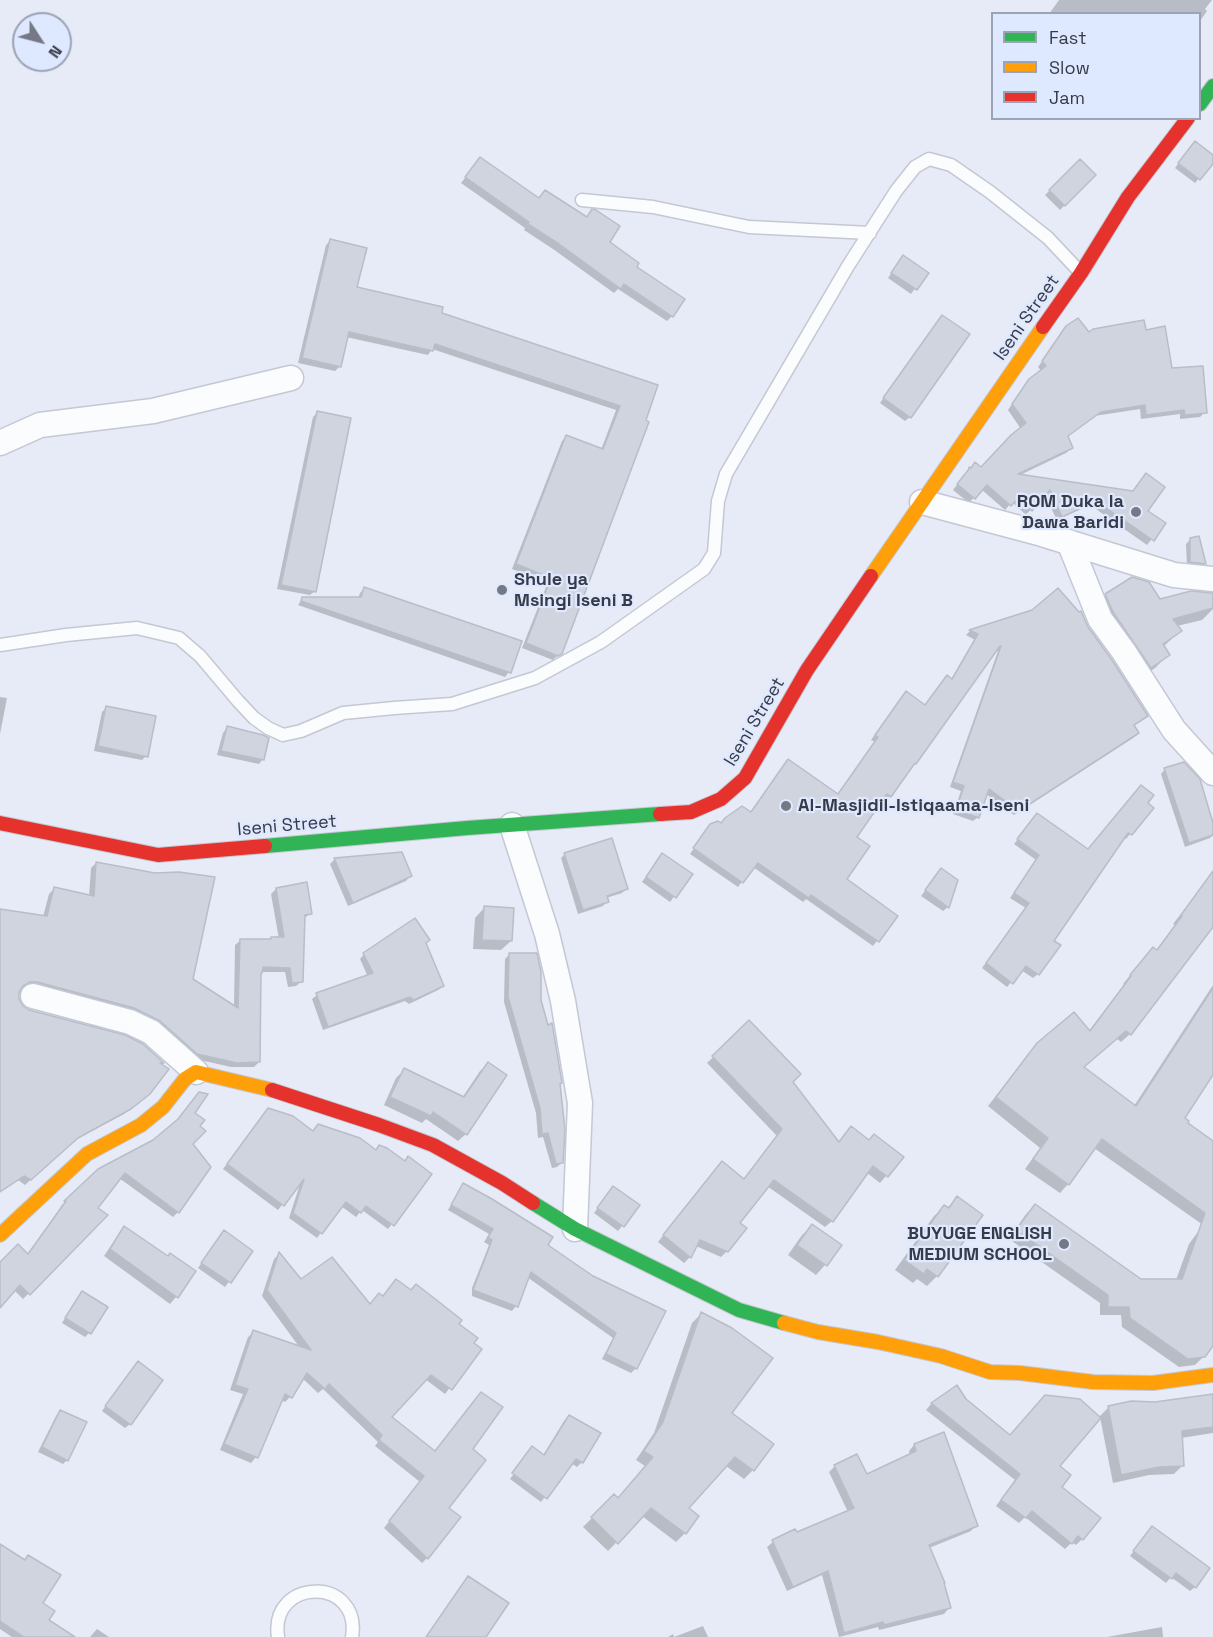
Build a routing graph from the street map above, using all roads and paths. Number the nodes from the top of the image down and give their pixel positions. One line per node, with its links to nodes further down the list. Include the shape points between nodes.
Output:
1 (1213, 86): 2 (street)
2 (1201, 103)
3 (1186, 120): 6 (street, Iseni Street, via 1128,197)
4 (582, 200): 5 (lane, via 653,207 750,227)
5 (870, 232): 6 (lane, via 915,167 929,159 951,165 990,192 1048,238); 12 (lane, via 726,474 718,501 714,553 704,569 601,642 536,678 452,704 343,713 283,735 254,718 200,656 179,638 137,628)
6 (1081, 273): 9 (street, Iseni Street)
7 (291, 378): 8 (street, via 153,411 40,425)
8 (0, 444)
9 (922, 502): 10 (street); 15 (street, Iseni Street, via 807,670 745,778 721,799 691,812)
10 (1069, 542): 11 (street, via 1174,575); 13 (street, via 1103,624 1174,730)
11 (1213, 579)
12 (0, 645)
13 (1213, 773)
14 (0, 823): 15 (street, Iseni Street, via 158,855)
15 (512, 825): 18 (street, via 548,934 580,1103)
16 (33, 996): 17 (street, via 130,1022 151,1032)
17 (196, 1072): 18 (street, via 280,1092 433,1145); 19 (street, via 141,1125 87,1154)
18 (574, 1229): 20 (street, via 739,1310 818,1332 931,1354 990,1372 1093,1382 1153,1383)
19 (0, 1234)
20 (1213, 1375)
21 (278, 1637): 22 (lane, via 284,1607 293,1598 315,1590 338,1598 346,1606 354,1629)
22 (352, 1637)

